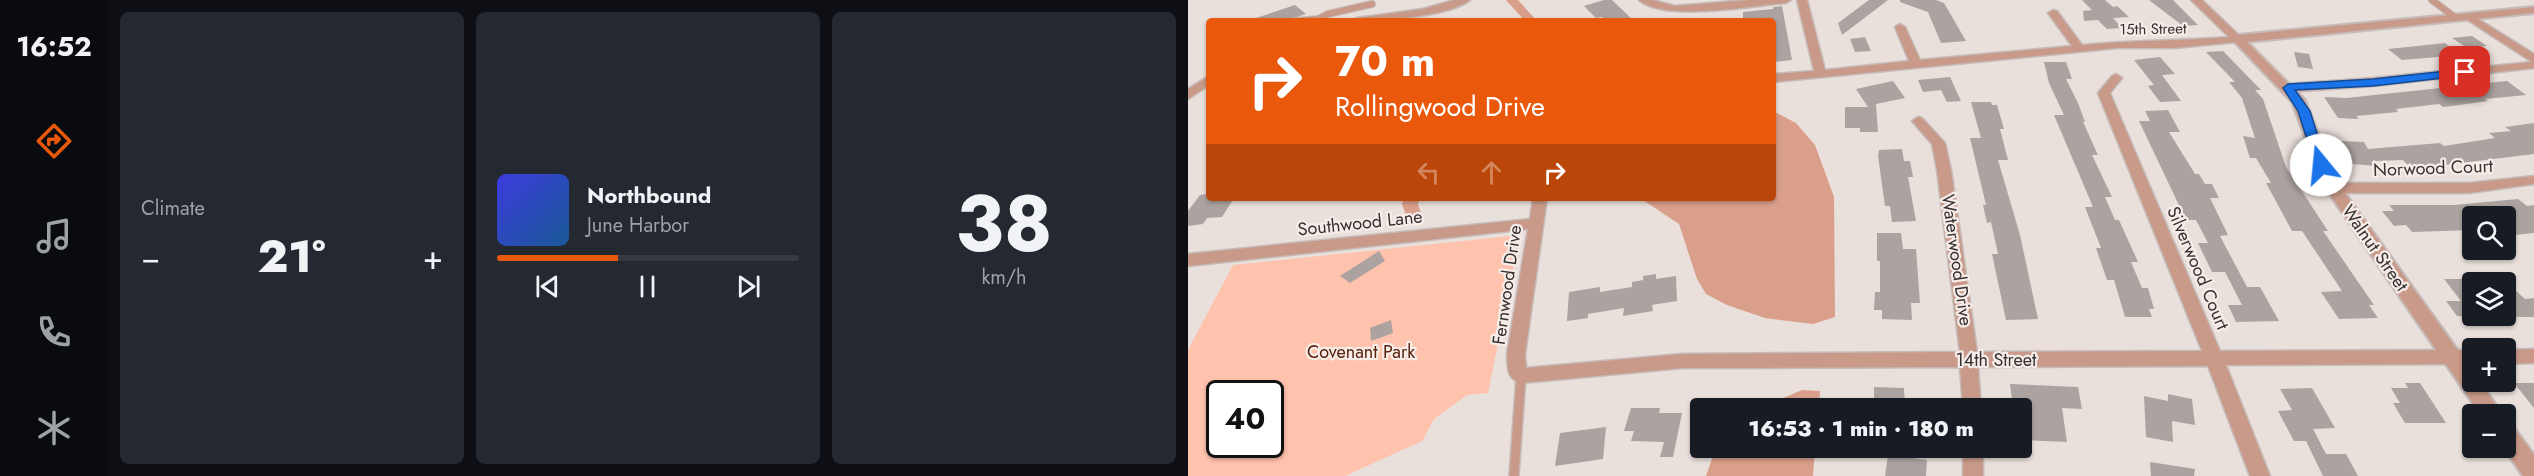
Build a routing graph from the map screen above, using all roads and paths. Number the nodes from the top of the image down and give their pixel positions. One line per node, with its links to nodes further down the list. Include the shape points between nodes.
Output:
1 (1465, 0): 12 (street, via 1419,13)
2 (1644, 0): 3 (street, via 1675,9)
3 (1786, 0)
4 (1802, 0): 20 (street)
5 (2196, 0): 15 (street, Walnut Street)
6 (2432, 0): 13 (lane)
7 (1372, 4): 11 (lane)
8 (2534, 10): 10 (street, 15th Street)
9 (2053, 13): 16 (street)
10 (2470, 17): 13 (street, 15th Street); 17 (street)
11 (1322, 18)
12 (1380, 18)
13 (2456, 18): 15 (street, 15th Street)
14 (1900, 27): 18 (street)
15 (2238, 39): 16 (street, 15th Street); 24 (street, Walnut Street)
16 (2079, 48): 18 (street, 15th Street)
17 (2534, 59)
18 (1916, 64): 20 (street, 15th Street)
19 (2534, 65): 24 (street)
20 (1820, 73): 21 (street, 15th Street)
21 (1776, 78)
22 (2116, 78): 36 (street, Silverwood Court, via 2104,93)
23 (1206, 82): 25 (street)
24 (2288, 88): 28 (street, Walnut Street, via 2304,111 2321,165)
25 (1188, 95)
26 (1918, 121): 37 (street, Waterwood Drive, via 1938,143 1944,170)
27 (2534, 180): 28 (street, Norwood Court, via 2469,188)
28 (2334, 188): 33 (street, Walnut Street)
29 (1540, 201): 30 (street, Fernwood Drive)
30 (1536, 224): 31 (street, Southwood Lane); 38 (street, Fernwood Drive, via 1516,354 1517,373)
31 (1188, 260)
32 (2534, 356): 35 (street)
33 (2452, 357): 34 (street, 14th Street); 36 (street, 14th Street); 40 (street, Walnut Street)
34 (2462, 357)
35 (2516, 357)
36 (2214, 358): 37 (street, 14th Street); 46 (street, Silverwood Court)
37 (1969, 360): 38 (street, 14th Street, via 1682,361); 39 (street, Waterwood Drive)
38 (1521, 376): 44 (lane)
39 (1971, 398)
40 (2485, 404)
41 (2516, 448): 43 (street)
42 (1973, 458): 45 (street)
43 (2534, 473)
44 (1514, 476)
45 (1973, 476)
46 (2260, 476)

